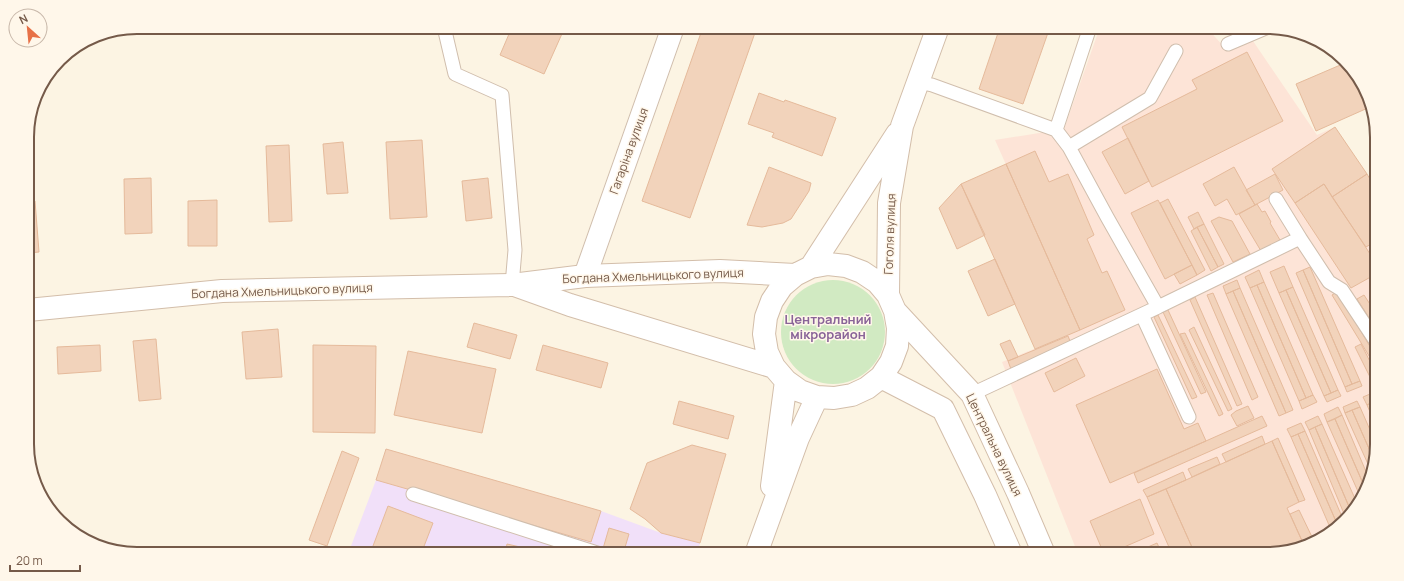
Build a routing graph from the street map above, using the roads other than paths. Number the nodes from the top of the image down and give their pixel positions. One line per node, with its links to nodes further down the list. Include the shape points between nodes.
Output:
1 (446, 34): 16 (lane, via 455,74 502,95 515,250)
2 (671, 34): 15 (street, Гагаріна вулиця)
3 (935, 34): 8 (street, Гоголя вулиця)
4 (1088, 34): 10 (lane)
5 (1252, 34): 6 (lane)
6 (1228, 44)
7 (1176, 52): 11 (lane, via 1150,98)
8 (918, 82): 9 (street, Гоголя вулиця); 10 (lane)
9 (902, 126): 14 (street, Гоголя вулиця); 17 (street, Гоголя вулиця, via 889,202)
10 (1056, 130): 11 (lane)
11 (1069, 147): 18 (lane)
12 (1276, 199): 13 (lane)
13 (1300, 238): 18 (lane); 21 (lane, via 1329,282 1342,290)
14 (803, 271): 15 (street, Богдана Хмельницького вулиця); 17 (street, via 828,264 846,266 862,272 877,282); 22 (street, via 782,286 772,300 766,317 764,334 767,352)
15 (585, 276): 16 (street, Богдана Хмельницького вулиця)
16 (512, 285): 19 (street, Богдана Хмельницького вулиця, via 222,292); 22 (street, Богдана Хмельницького вулиця)
17 (892, 303): 23 (street, via 898,328 897,346 891,362); 24 (street, Центральна вулиця)
18 (1158, 307): 20 (lane)
19 (34, 309)
20 (1142, 315): 24 (lane); 26 (lane)
21 (1370, 332)
22 (780, 374): 25 (street, via 800,391); 28 (street)
23 (881, 377): 25 (street, via 852,396); 31 (street, via 943,409)
24 (972, 394): 32 (street, Центральна вулиця)
25 (817, 397): 28 (street, via 798,438)
26 (1189, 417)
27 (413, 494): 29 (lane)
28 (768, 519): 30 (street)
29 (578, 547)
30 (758, 547)
31 (1008, 547)
32 (1041, 547)

